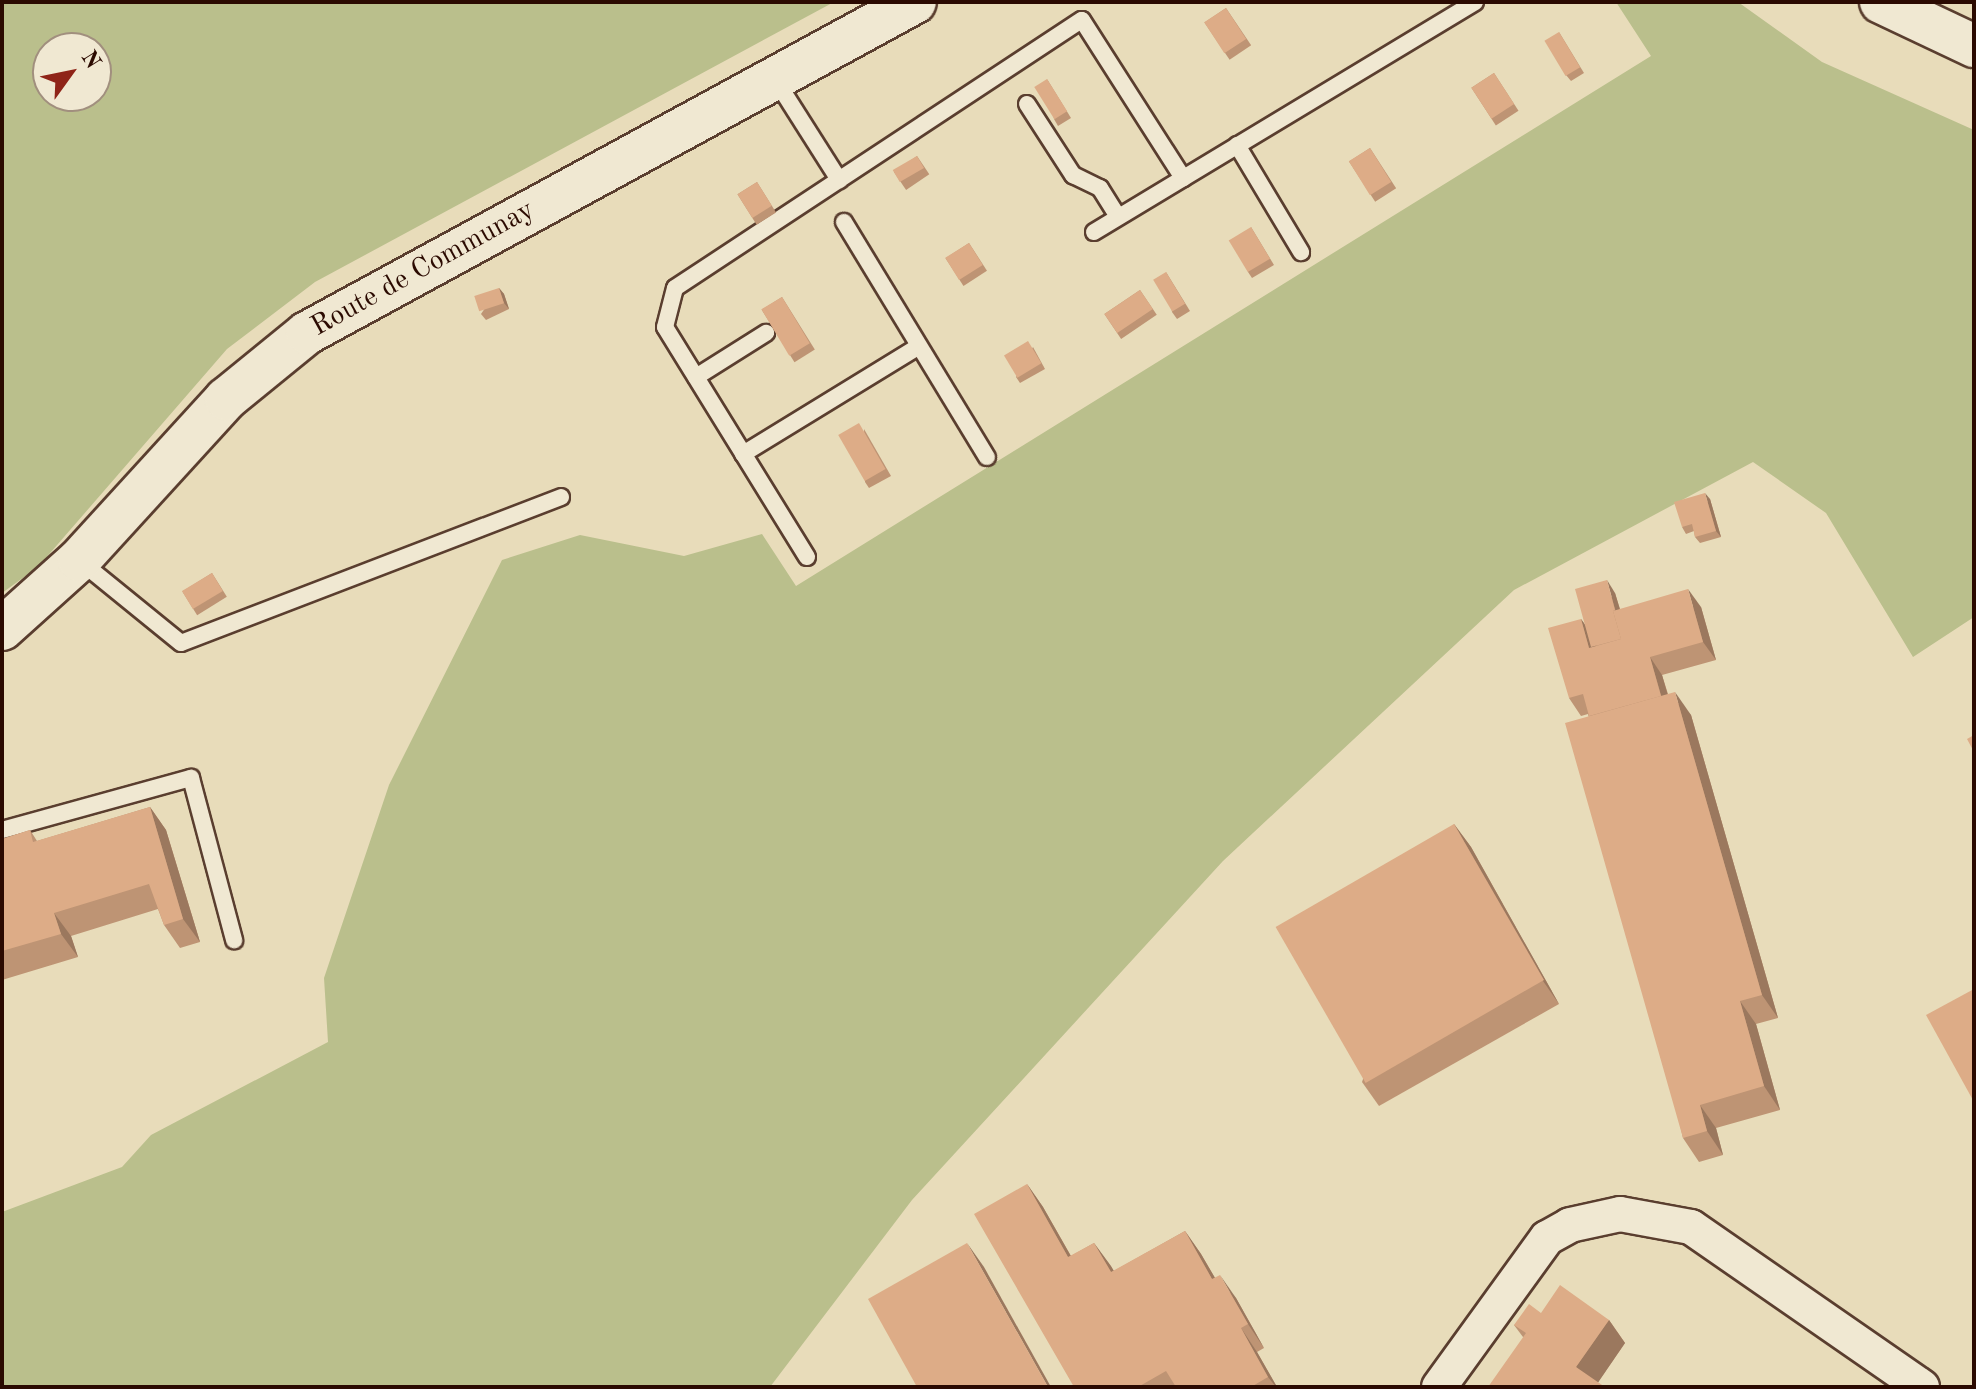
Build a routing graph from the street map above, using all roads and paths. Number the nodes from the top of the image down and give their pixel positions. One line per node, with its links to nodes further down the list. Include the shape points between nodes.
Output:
1 (915, 2): 5 (street, Route de Communay)
2 (1475, 2): 7 (lane)
3 (1881, 2): 4 (street)
4 (1974, 46)
5 (774, 77): 9 (lane); 21 (street, Route de Communay, via 307,333 226,399)
6 (1027, 104): 10 (lane, via 1073,175 1100,188)
7 (1237, 145): 8 (lane); 13 (lane)
8 (1183, 178): 9 (lane, via 1082,20); 10 (lane)
9 (839, 180): 16 (lane, via 675,288 665,327)
10 (1118, 217): 12 (lane)
11 (844, 222): 15 (lane)
12 (1094, 232)
13 (1301, 252)
14 (766, 333): 16 (lane)
15 (919, 346): 17 (lane); 18 (lane)
16 (696, 377): 17 (lane)
17 (743, 454): 20 (lane)
18 (987, 457)
19 (561, 497): 21 (lane, via 181,643)
20 (807, 557)
21 (79, 560): 22 (street, Route de Communay)
22 (2, 629)
23 (2, 830): 24 (lane, via 191,778)
24 (234, 940)
25 (1439, 1387): 26 (street, via 1547,1238 1570,1225 1620,1214 1691,1227)
26 (1922, 1387)

